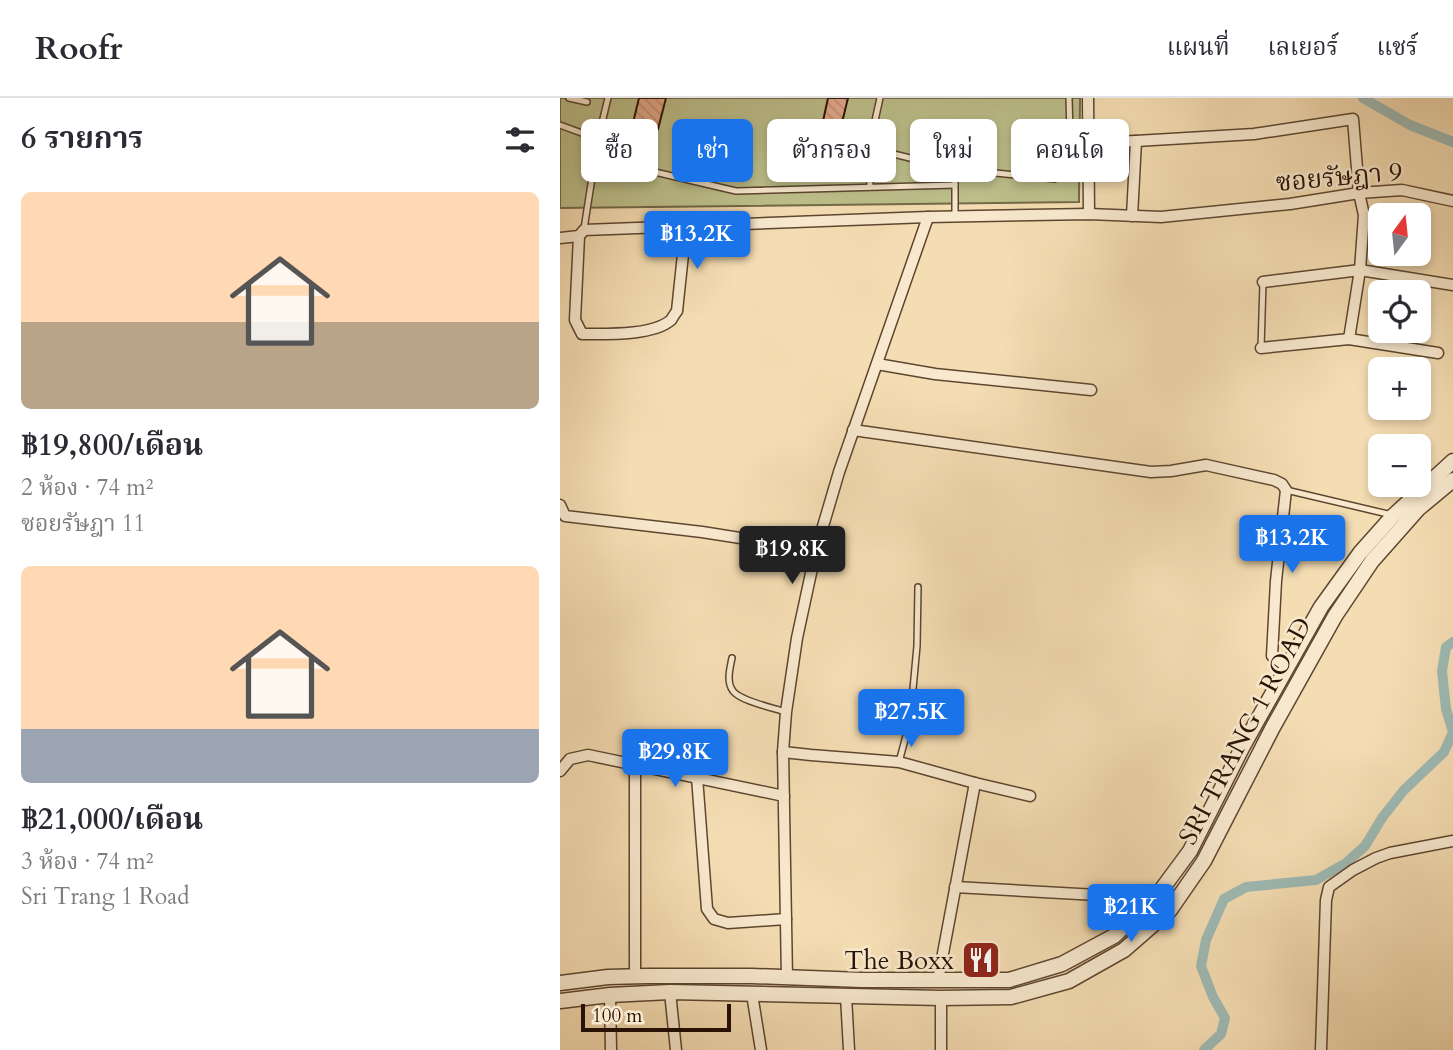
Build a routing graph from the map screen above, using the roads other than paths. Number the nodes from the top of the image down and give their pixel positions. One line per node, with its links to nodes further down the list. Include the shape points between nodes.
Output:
1 (569, 98): 6 (lane)
2 (608, 98): 7 (lane)
3 (880, 98): 8 (lane)
4 (1069, 98): 15 (lane, via 1070,134 1055,179)
5 (1088, 98): 9 (street)
6 (587, 102)
7 (603, 119)
8 (875, 119)
9 (1088, 119)
10 (560, 125): 11 (lane)
11 (581, 133)
12 (1129, 141): 13 (street)
13 (1136, 141): 22 (street, via 1254,134 1353,119); 27 (street)
14 (658, 173): 21 (lane, via 736,191)
15 (997, 173)
16 (591, 182): 29 (lane)
17 (870, 182): 21 (lane)
18 (955, 182): 20 (lane)
19 (1089, 182): 24 (street)
20 (955, 185): 21 (lane); 26 (lane)
21 (870, 187)
22 (1359, 193): 23 (street, ซอยรัษฎา 9, via 1402,190); 27 (street, ซอยรัษฎา 9, via 1290,204); 31 (street, via 1364,215)
23 (1453, 201)
24 (1089, 214): 26 (street, ซอยรัษฎา 9); 27 (street, ซอยรัษฎา 9)
25 (928, 216): 26 (street, ซอยรัษฎา 9); 28 (street, ซอยรัษฎา 9); 37 (street)
26 (955, 216)
27 (1132, 216)
28 (686, 226): 29 (street, ซอยรัษฎา 9); 29 (street, via 677,311 655,328 628,334 582,334 575,320)
29 (582, 233): 30 (street, ซอยรัษฎา 9)
30 (560, 238)
31 (1360, 270): 32 (street); 33 (street); 34 (street)
32 (1263, 282): 35 (lane)
33 (1453, 285)
34 (1349, 339): 35 (street); 36 (street)
35 (1261, 348)
36 (1438, 353)
37 (877, 364): 38 (street); 39 (street)
38 (1091, 390)
39 (853, 430): 42 (street, via 1151,472 1201,464 1274,480); 45 (street)
40 (1453, 461): 44 (street, SRI TRANG 1 ROAD)
41 (1453, 480): 70 (street, SRI TRANG 1 ROAD, via 1418,509 1372,561 1335,616 1204,861 1170,910 1124,950 1069,981 1011,997)
42 (1286, 490): 44 (lane); 48 (street, via 1272,656)
43 (560, 505): 45 (street, via 565,516)
44 (1393, 516): 48 (street, SRI TRANG 1 ROAD, via 1321,607)
45 (817, 550): 49 (street)
46 (918, 587): 51 (lane, via 910,720)
47 (732, 658): 49 (lane, via 733,693)
48 (1287, 667): 64 (street, SRI TRANG 1 ROAD, via 1190,851 1156,897 1114,936 1062,964 1009,980)
49 (786, 712): 50 (street)
50 (783, 752): 51 (street); 56 (street)
51 (899, 762): 55 (street)
52 (635, 765): 53 (street, via 588,755 570,759); 54 (street); 62 (street)
53 (560, 771)
54 (697, 778): 56 (street); 61 (street, via 708,909 714,919 728,923)
55 (975, 783): 57 (street); 59 (street)
56 (784, 796): 61 (street)
57 (1030, 796)
58 (1453, 841): 77 (street, via 1376,858 1329,887)
59 (956, 887): 60 (street); 64 (street)
60 (1097, 895)
61 (786, 919): 63 (street)
62 (635, 976): 63 (street, SRI TRANG 1 ROAD); 65 (street, SRI TRANG 1 ROAD)
63 (787, 978): 64 (street, SRI TRANG 1 ROAD)
64 (938, 980)
65 (560, 983)
66 (670, 992): 67 (street, SRI TRANG 1 ROAD); 68 (street, SRI TRANG 1 ROAD); 73 (street)
67 (752, 994): 69 (street, SRI TRANG 1 ROAD); 74 (street)
68 (610, 995): 71 (street, SRI TRANG 1 ROAD); 72 (street)
69 (846, 996): 70 (street, SRI TRANG 1 ROAD); 75 (street)
70 (941, 998): 76 (street)
71 (560, 1001)
72 (611, 1050)
73 (676, 1050)
74 (761, 1050)
75 (849, 1050)
76 (941, 1050)
77 (1321, 1050)

